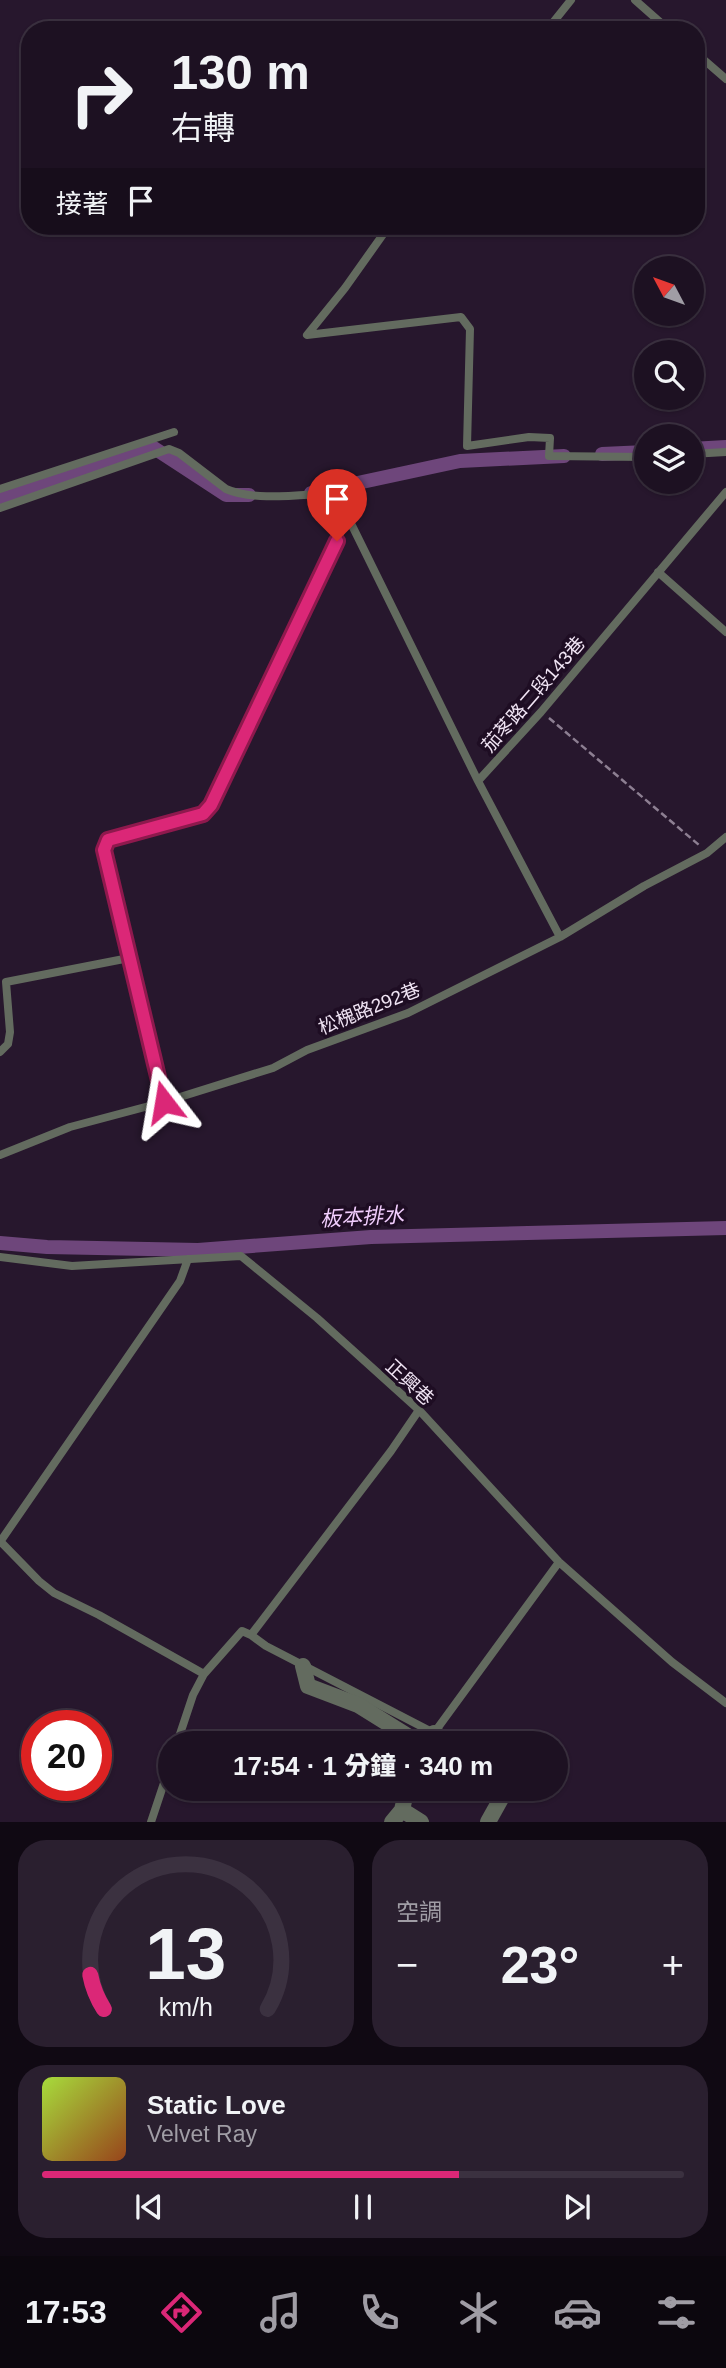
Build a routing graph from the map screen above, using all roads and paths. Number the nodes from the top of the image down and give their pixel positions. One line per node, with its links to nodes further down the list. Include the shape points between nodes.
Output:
1 (571, 0): 3 (lane)
2 (635, 0): 4 (lane)
3 (554, 21)
4 (659, 21)
5 (705, 61): 6 (lane)
6 (726, 79)
7 (383, 235): 11 (lane, via 307,335 461,317 470,329 467,446 550,438 549,456)
8 (174, 432): 12 (lane)
9 (726, 452): 10 (lane)
10 (704, 453)
11 (634, 457)
12 (0, 489)
13 (726, 492): 16 (lane, 茄苳路二段143巷)
14 (0, 508): 15 (lane, via 169,449 233,493 336,493)
15 (348, 517): 19 (lane); 23 (lane, via 211,805 203,814 108,840 104,850)
16 (658, 572): 17 (lane); 18 (lane, 茄苳路二段143巷)
17 (726, 632)
18 (541, 712): 19 (lane, 茄苳路二段143巷); 21 (path)
19 (478, 781): 22 (lane)
20 (726, 837): 21 (lane, 松槐路292巷)
21 (707, 853): 22 (lane, 松槐路292巷)
22 (560, 937): 25 (lane, 松槐路292巷, via 408,1013 307,1050 273,1068)
23 (129, 958): 24 (lane, via 6,982 10,1032 8,1044); 25 (lane)
24 (0, 1052)
25 (164, 1102): 26 (lane, 松槐路292巷, via 70,1127)
26 (0, 1154)
27 (0, 1257): 28 (lane, 正興巷, via 72,1266)
28 (188, 1259): 29 (lane, 正興巷, via 241,1256); 30 (lane, via 180,1281)
29 (419, 1410): 31 (lane, 正興巷); 32 (lane)
30 (0, 1541): 34 (lane, via 54,1593)
31 (559, 1562): 35 (lane, 正興巷, via 672,1662); 39 (lane)
32 (251, 1635): 33 (lane); 34 (lane, via 242,1632)
33 (303, 1665): 37 (street, via 307,1686 358,1705); 38 (lane)
34 (204, 1674): 36 (lane)
35 (726, 1703)
36 (181, 1731)
37 (400, 1731)
38 (430, 1731)
39 (435, 1731)
40 (158, 1801): 43 (lane)
41 (500, 1801): 45 (street)
42 (401, 1806): 44 (street)
43 (151, 1822)
44 (421, 1822)
45 (488, 1822)

